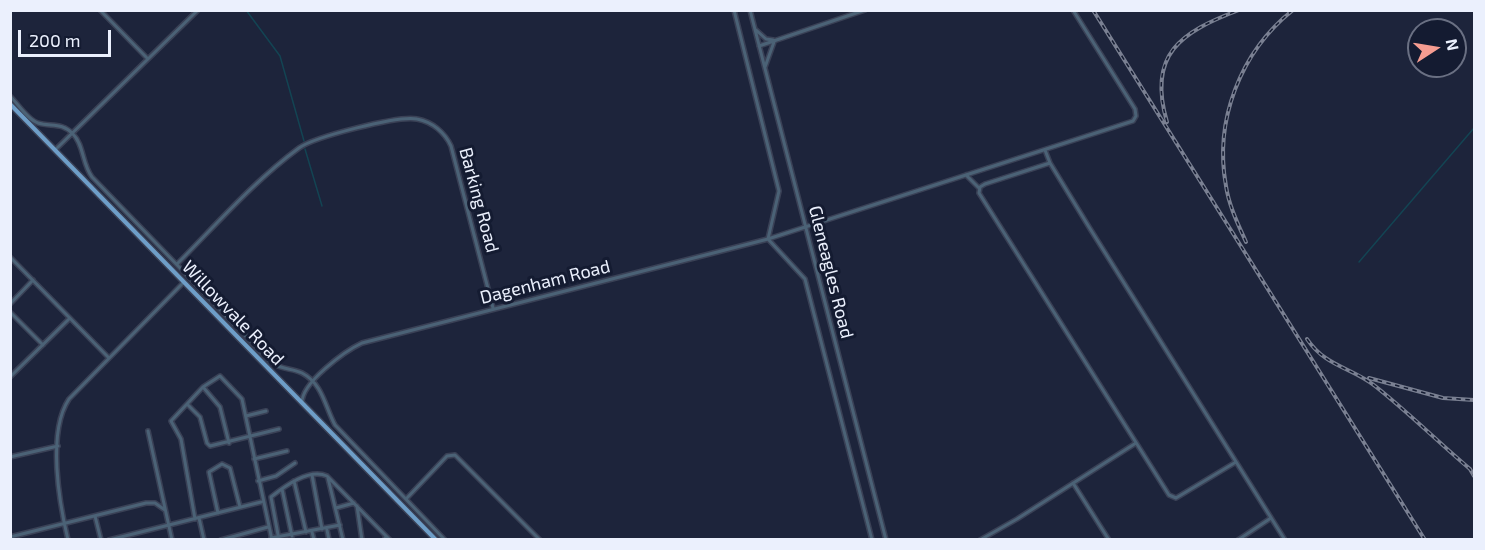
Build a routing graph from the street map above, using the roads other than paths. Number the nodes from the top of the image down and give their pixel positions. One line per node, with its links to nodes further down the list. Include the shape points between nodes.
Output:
1 (100, 10): 10 (street)
2 (198, 10): 10 (street)
3 (734, 10): 21 (street, via 779,191)
4 (750, 10): 7 (street, Gleneagles Road)
5 (865, 10): 8 (street)
6 (1073, 10): 15 (street, Dagenham Road, via 1136,116 1131,122)
7 (754, 27): 8 (street, via 766,39); 9 (street, Gleneagles Road)
8 (775, 41): 9 (street); 11 (street)
9 (759, 46): 11 (street, Gleneagles Road)
10 (148, 59): 14 (street)
11 (765, 67): 20 (street, Gleneagles Road)
12 (10, 96): 14 (street, via 34,122 62,125)
13 (10, 104): 16 (main road, Willowvale Road)
14 (72, 133): 16 (street); 23 (street, via 92,177)
15 (1045, 150): 17 (street); 18 (street, Dagenham Road)
16 (54, 151): 25 (main road, Willowvale Road)
17 (1050, 163): 19 (street); 50 (street)
18 (966, 175): 19 (street); 20 (street, Dagenham Road)
19 (979, 188): 45 (street)
20 (806, 228): 21 (street, Dagenham Road); 96 (street, Gleneagles Road)
21 (768, 239): 27 (street, Dagenham Road); 95 (street, via 805,279)
22 (10, 257): 24 (street)
23 (177, 264): 27 (street, Barking Road, via 302,146 401,118 419,119 440,130 451,146); 33 (street, via 275,365 300,372)
24 (33, 280): 26 (street); 29 (street)
25 (183, 283): 31 (street); 36 (main road, Willowvale Road)
26 (10, 304)
27 (494, 309): 33 (street, Dagenham Road, via 362,343 345,352)
28 (10, 312): 30 (street)
29 (69, 318): 30 (street); 31 (street)
30 (43, 345): 32 (street)
31 (109, 358): 46 (street, via 62,410)
32 (10, 377)
33 (312, 382): 35 (street, Dagenham Road); 58 (street, via 335,425)
34 (203, 387): 38 (street); 40 (street, via 222,377 240,396); 44 (street, via 220,407)
35 (305, 390): 36 (street); 37 (street, Dagenham Road)
36 (291, 392): 37 (main road, Willowvale Road)
37 (302, 403): 92 (main road, Willowvale Road)
38 (187, 404): 44 (street, via 200,417 208,445); 67 (street, via 171,420 181,439)
39 (266, 411): 40 (street)
40 (246, 416): 43 (street)
41 (279, 429): 43 (street)
42 (148, 430): 63 (street)
43 (251, 437): 44 (street); 49 (street)
44 (229, 443)
45 (1136, 443): 50 (street, via 1173,498); 56 (street)
46 (57, 446): 48 (street); 68 (street)
47 (287, 451): 49 (street)
48 (10, 457)
49 (255, 459): 54 (street)
50 (1236, 462): 66 (street)
51 (295, 463): 54 (street, via 276,476)
52 (312, 475): 53 (street); 55 (street); 72 (street)
53 (327, 476): 60 (street); 62 (street)
54 (258, 481): 59 (street)
55 (294, 481): 57 (street); 75 (street)
56 (1073, 483): 97 (street); 98 (street)
57 (282, 489): 77 (street); 79 (street, via 271,498)
58 (406, 499): 93 (street); 94 (street, via 452,455 476,474)
59 (261, 502): 61 (street); 71 (street)
60 (355, 504): 62 (street); 80 (street); 91 (street)
61 (240, 507): 64 (street); 64 (street, via 230,468 222,464 208,472)
62 (335, 508): 70 (street)
63 (165, 510): 65 (street, via 150,502); 69 (street)
64 (218, 513): 67 (street)
65 (95, 516): 68 (street); 82 (street)
66 (1271, 518): 99 (street); 100 (street)
67 (197, 519): 69 (street); 85 (street)
68 (64, 523): 76 (street); 81 (street)
69 (168, 525): 83 (street); 84 (street)
70 (340, 525): 72 (street); 90 (street)
71 (268, 527): 74 (street); 78 (street)
72 (324, 529): 73 (street); 89 (street)
73 (312, 532): 75 (street); 88 (street)
74 (243, 533): 86 (street); 87 (street)
75 (306, 533): 77 (street)
76 (10, 537)
77 (295, 537): 79 (street)
78 (271, 539): 79 (street)
79 (279, 539)
80 (386, 539)
81 (68, 540)
82 (101, 540)
83 (109, 540)
84 (172, 540)
85 (204, 540)
86 (221, 540)
87 (244, 540)
88 (314, 540)
89 (329, 540)
90 (343, 540)
91 (362, 540)
92 (436, 540)
93 (445, 540)
94 (540, 540)
95 (872, 540)
96 (886, 540)
97 (980, 540)
98 (1109, 540)
99 (1238, 540)
100 (1285, 540)

